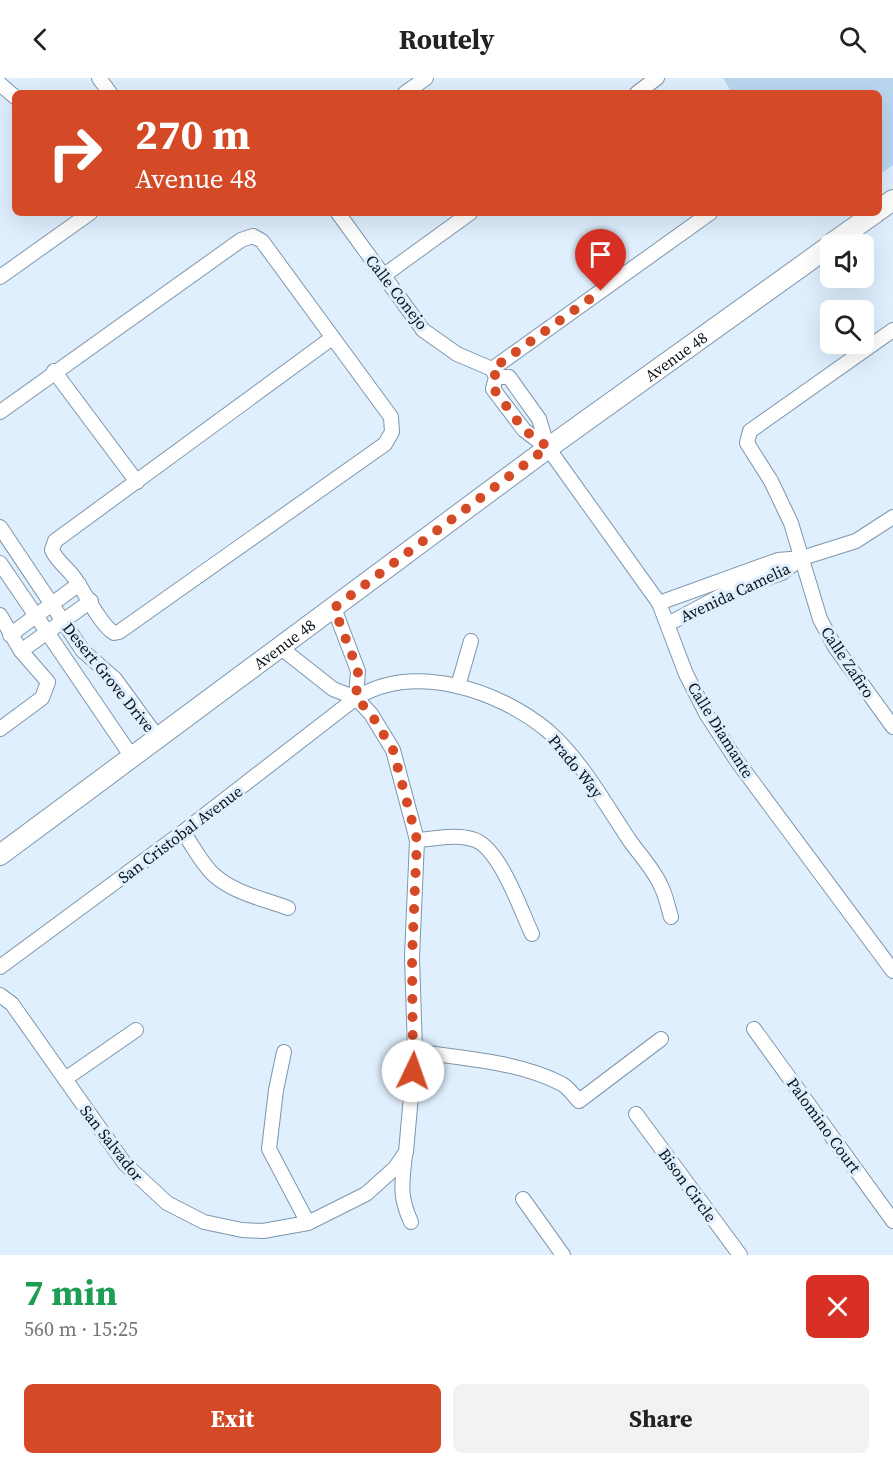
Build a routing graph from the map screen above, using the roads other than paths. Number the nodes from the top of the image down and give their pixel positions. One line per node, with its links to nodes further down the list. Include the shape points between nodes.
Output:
1 (426, 78): 4 (street)
2 (657, 78): 5 (street)
3 (0, 84): 6 (street)
4 (409, 90)
5 (641, 90)
6 (12, 94)
7 (86, 216): 15 (street)
8 (340, 216): 14 (street, Calle Conejo)
9 (467, 216): 14 (street)
10 (706, 216): 19 (street)
11 (871, 216): 12 (main road, Avenue 48)
12 (846, 234)
13 (820, 253): 21 (main road, Avenue 48)
14 (383, 276): 19 (street, Calle Conejo, via 423,330)
15 (0, 277)
16 (893, 330): 25 (street, Calle Zafiro, via 750,430 747,443 771,481)
17 (332, 338): 18 (street, via 262,241 252,236); 22 (street); 30 (street, via 390,417 392,432 385,444 127,628 110,631)
18 (54, 371): 20 (street); 22 (street)
19 (494, 373): 21 (street, Calle Conejo, via 509,377 538,419); 21 (street, via 493,388 499,397 524,430)
20 (0, 412)
21 (548, 447): 31 (street, Calle Diamante); 33 (main road, Avenue 48)
22 (138, 482): 28 (street, via 55,541 53,554)
23 (893, 517): 25 (street, Avenida Camelia, via 856,541)
24 (0, 527): 32 (street, Desert Grove Drive)
25 (802, 558): 27 (street, Avenida Camelia, via 778,560); 29 (street, Avenida Camelia, via 782,573); 47 (street, Calle Zafiro, via 820,619 835,647)
26 (0, 563): 35 (street, Desert Grove Drive)
27 (710, 583): 29 (street); 31 (street, Avenida Camelia)
28 (79, 585): 30 (street); 32 (street)
29 (716, 598): 37 (street, Avenida Camelia)
30 (91, 601): 36 (street)
31 (658, 603): 37 (street, Calle Diamante)
32 (51, 605): 35 (street); 36 (street, Desert Grove Drive)
33 (334, 608): 41 (main road, Avenue 48); 46 (street, via 358,671)
34 (0, 615): 39 (street)
35 (38, 615): 38 (street, Desert Grove Drive); 39 (street)
36 (62, 621): 38 (street); 43 (street, Desert Grove Drive)
37 (668, 624): 58 (street, Calle Diamante, via 686,674 707,715)
38 (48, 630): 42 (street); 44 (street, Desert Grove Drive)
39 (10, 635): 42 (street)
40 (471, 641): 45 (street)
41 (281, 648): 46 (street, via 333,689); 49 (main road, Avenue 48)
42 (21, 651): 48 (street, via 46,677 47,688 42,698)
43 (83, 651): 44 (street); 49 (street, Desert Grove Drive, via 115,679)
44 (68, 662): 50 (street, Desert Grove Drive)
45 (458, 686): 46 (street, Prado Way, via 423,680 370,689); 55 (street, Prado Way, via 520,712 562,745 661,886)
46 (356, 698): 51 (street, San Cristobal Avenue); 52 (street, via 393,750)
47 (893, 727)
48 (0, 729)
49 (158, 738): 50 (main road, Avenue 48)
50 (132, 757): 53 (main road, Avenue 48)
51 (183, 832): 54 (street, via 213,874 224,882); 57 (street, San Cristobal Avenue)
52 (417, 840): 56 (street, via 461,837 482,843 497,860); 63 (street, via 412,957)
53 (0, 855)
54 (288, 908)
55 (671, 917)
56 (532, 934)
57 (0, 966)
58 (893, 971)
59 (0, 995): 65 (street, San Salvador, via 12,1004)
60 (136, 1029): 65 (street)
61 (754, 1029): 69 (street, Palomino Court)
62 (661, 1039): 63 (street, via 579,1101 564,1085 533,1073 482,1060)
63 (415, 1051): 67 (street)
64 (284, 1052): 71 (street, via 269,1149)
65 (64, 1079): 71 (street, San Salvador, via 125,1164 167,1203 204,1222 242,1230 281,1229)
66 (636, 1114): 73 (street, Bison Circle)
67 (406, 1152): 70 (street, via 401,1189); 71 (street, San Salvador, via 395,1168 366,1194)
68 (523, 1199): 72 (street)
69 (893, 1221)
70 (411, 1222)
71 (308, 1223)
72 (563, 1255)
73 (740, 1255)

